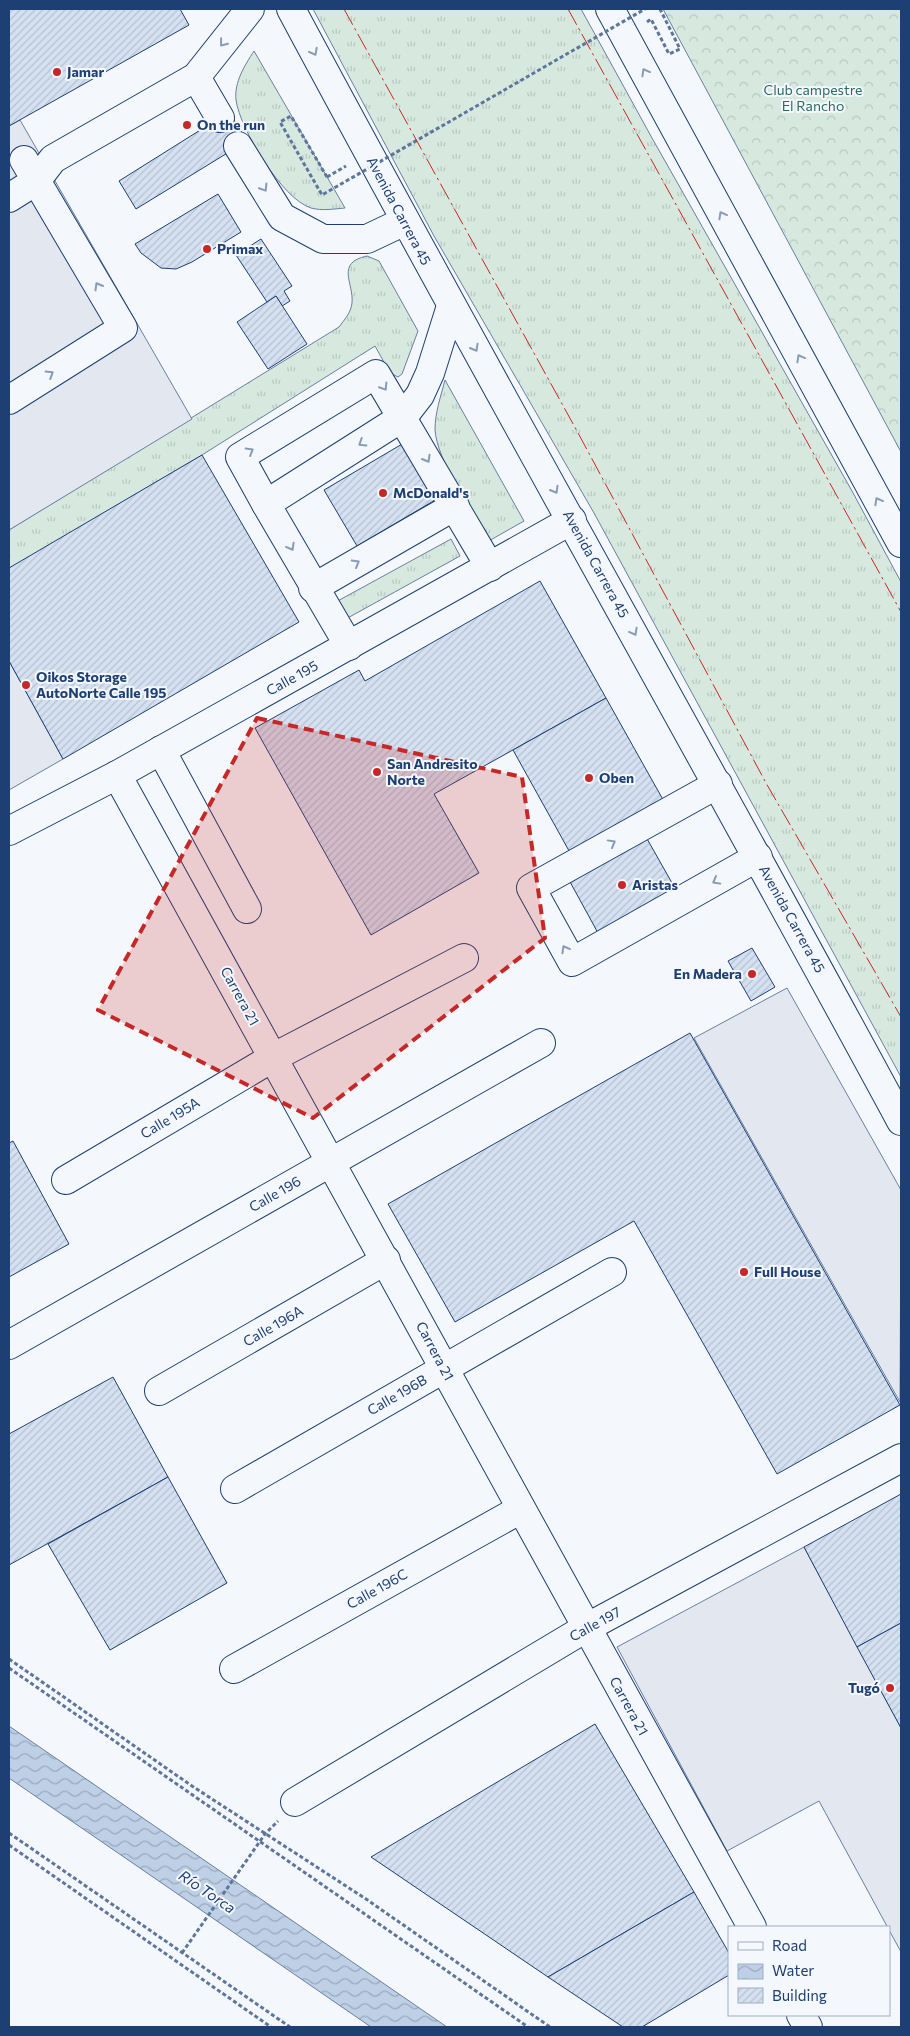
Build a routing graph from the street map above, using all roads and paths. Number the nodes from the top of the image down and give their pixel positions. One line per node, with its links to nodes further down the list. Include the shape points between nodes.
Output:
1 (250, 9): 7 (main road, one-way to 7)
2 (290, 9): 13 (main road, Avenida Carrera 45, one-way to 13)
3 (610, 9): 20 (main road, one-way to 3)
4 (645, 9): 11 (path, bridge, via 322,195 280,122 290,116)
5 (660, 9): 6 (path, via 680,49 670,54)
6 (651, 19)
7 (196, 77): 8 (main road); 10 (main road, via 53,158)
8 (220, 118)
9 (238, 146): 13 (main road, one-way to 13, via 282,217 322,239 368,239)
10 (23, 170): 12 (main road); 15 (main road, one-way to 10, via 123,328)
11 (327, 177)
12 (9, 198)
13 (405, 222): 14 (main road, Avenida Carrera 45)
14 (451, 306): 16 (main road, via 430,373 420,395); 19 (main road, Avenida Carrera 45, one-way to 19)
15 (9, 400)
16 (403, 417): 17 (main road, one-way to 17); 17 (main road, one-way to 16, via 240,457 376,374); 18 (main road, one-way to 18)
17 (266, 504): 22 (main road, one-way to 22)
18 (455, 506): 21 (main road); 22 (main road, one-way to 18)
19 (572, 520): 21 (main road, Calle 195); 26 (main road, Avenida Carrera 45, one-way to 26)
20 (901, 543)
21 (490, 567): 23 (main road, Calle 195)
22 (313, 588): 23 (main road)
23 (348, 646): 24 (main road, Calle 195)
24 (161, 750): 25 (main road, Calle 195); 29 (main road)
25 (117, 775): 27 (main road, Calle 195); 32 (main road, Carrera 21)
26 (718, 784): 28 (main road, Avenida Carrera 45); 28 (main road, one-way to 26, via 572,962 531,888)
27 (9, 831)
28 (758, 857): 33 (main road, Avenida Carrera 45)
29 (247, 908)
30 (464, 958): 32 (main road, Calle 195A)
31 (541, 1043): 34 (main road, Calle 196)
32 (274, 1057): 34 (main road, Carrera 21); 35 (main road, Calle 195A)
33 (901, 1121)
34 (332, 1162): 36 (main road, Carrera 21); 38 (main road, Calle 196)
35 (66, 1180)
36 (386, 1260): 39 (main road, Carrera 21); 40 (main road, Calle 196A)
37 (612, 1272): 39 (main road, Calle 196B)
38 (9, 1345)
39 (444, 1367): 42 (main road, Calle 196B); 43 (main road, Carrera 21)
40 (160, 1391)
41 (901, 1458): 44 (main road, Calle 197)
42 (235, 1489)
43 (521, 1509): 44 (main road, Carrera 21); 47 (main road, Calle 196C)
44 (586, 1628): 48 (main road, Calle 197); 53 (main road, Carrera 21)
45 (9, 1659): 50 (path)
46 (9, 1668): 51 (path)
47 (234, 1669)
48 (295, 1802)
49 (9, 1833): 54 (path)
50 (266, 1834): 51 (path); 59 (path)
51 (261, 1841): 54 (path); 58 (path)
52 (9, 1845): 56 (path)
53 (751, 1926)
54 (182, 1953): 57 (path)
55 (802, 2016): 60 (main road)
56 (271, 2027)
57 (290, 2027)
58 (528, 2027)
59 (550, 2027)
60 (808, 2027)

